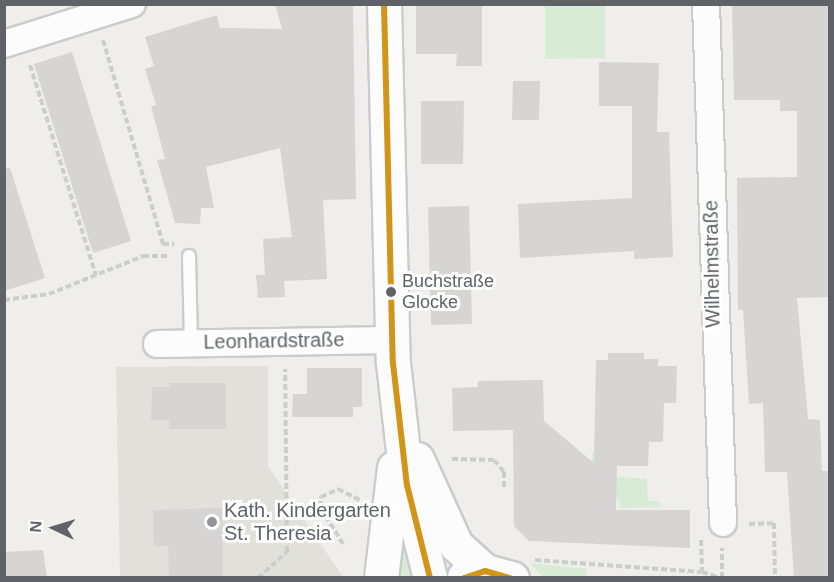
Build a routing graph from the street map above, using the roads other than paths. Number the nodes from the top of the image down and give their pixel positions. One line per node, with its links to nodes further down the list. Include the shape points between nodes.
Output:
1 (384, 4): 6 (street)
2 (706, 4): 10 (street, Wilhelmstraße)
3 (112, 10): 4 (street)
4 (13, 41)
5 (189, 256): 7 (lane)
6 (392, 340): 7 (street, Leonhardstraße); 9 (street)
7 (191, 343): 8 (street, Leonhardstraße)
8 (157, 344)
9 (397, 412): 11 (street, via 448,533); 12 (street); 13 (street, via 407,486)
10 (723, 523)
11 (495, 572)
12 (381, 578)
13 (430, 578)

